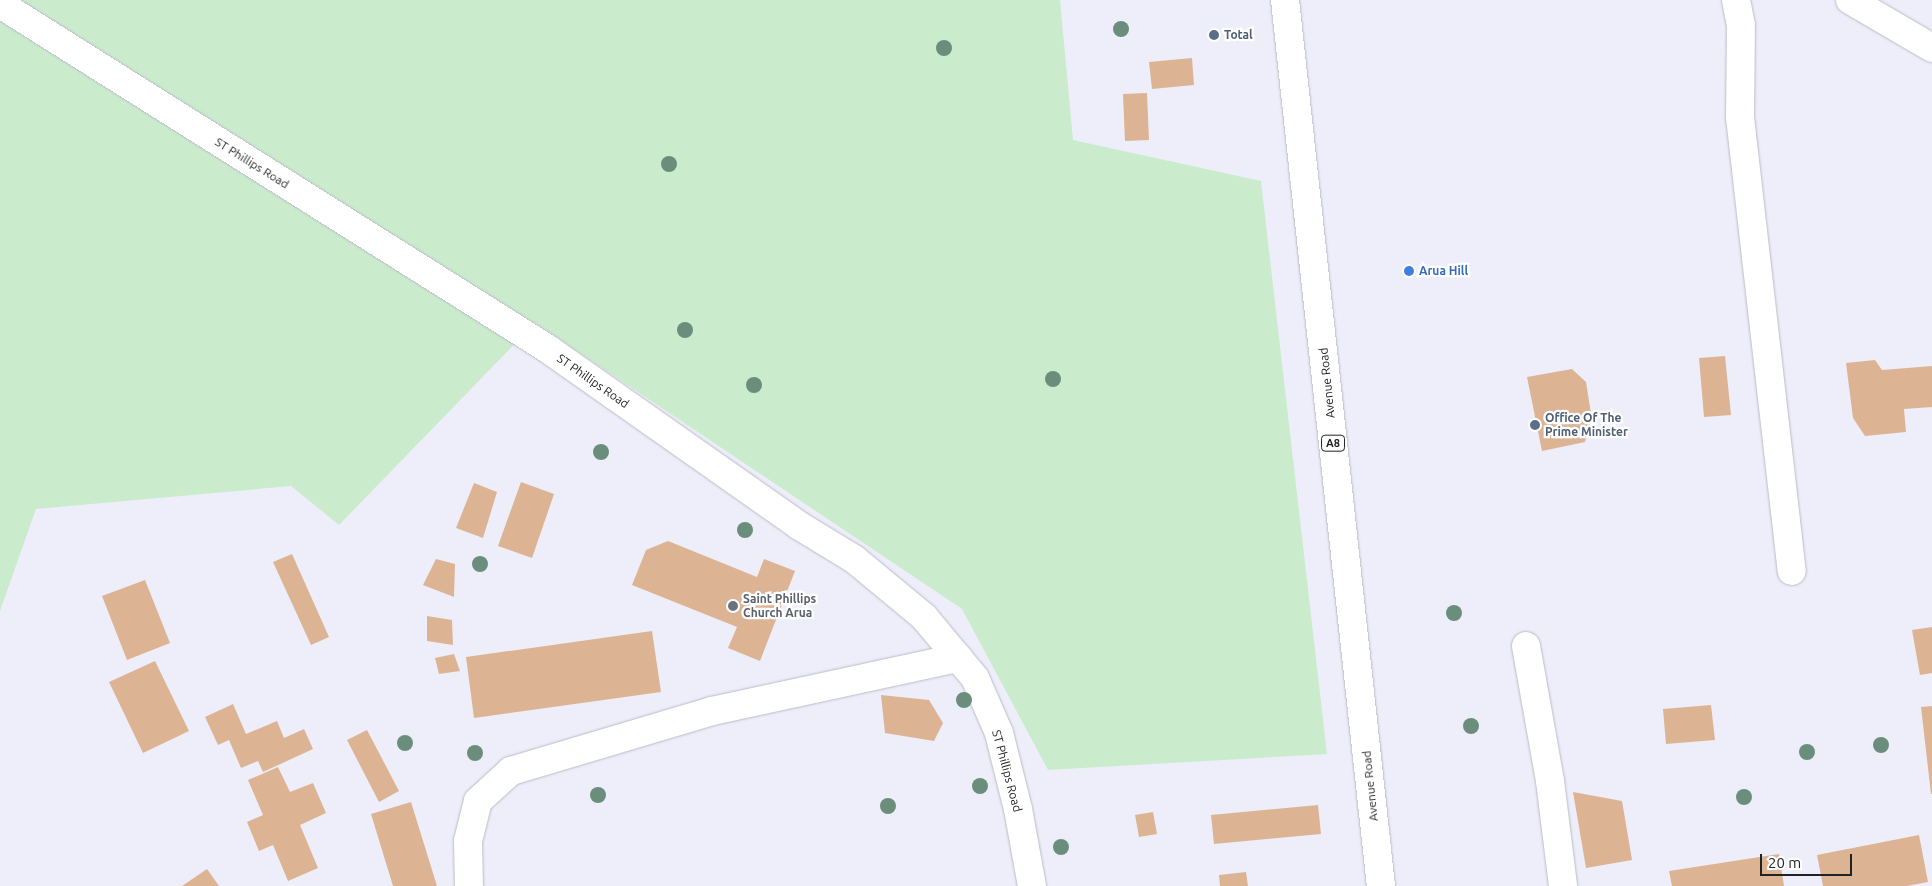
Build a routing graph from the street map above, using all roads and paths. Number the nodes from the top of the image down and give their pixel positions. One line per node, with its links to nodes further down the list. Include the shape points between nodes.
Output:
1 (1285, 0): 11 (main road, Avenue Road / A8)
2 (1736, 0): 6 (main road, via 1741,25 1740,117)
3 (1850, 0): 5 (main road)
4 (0, 4): 8 (main road, ST Phillips Road, via 548,349 798,525 854,559 924,617)
5 (1932, 48)
6 (1792, 571)
7 (1526, 646): 12 (main road, via 1550,781)
8 (958, 658): 9 (main road, via 712,710 511,771 478,801 468,841); 10 (main road, ST Phillips Road, via 975,678 999,733 1018,809)
9 (470, 886)
10 (1032, 886)
11 (1381, 886)
12 (1563, 886)

